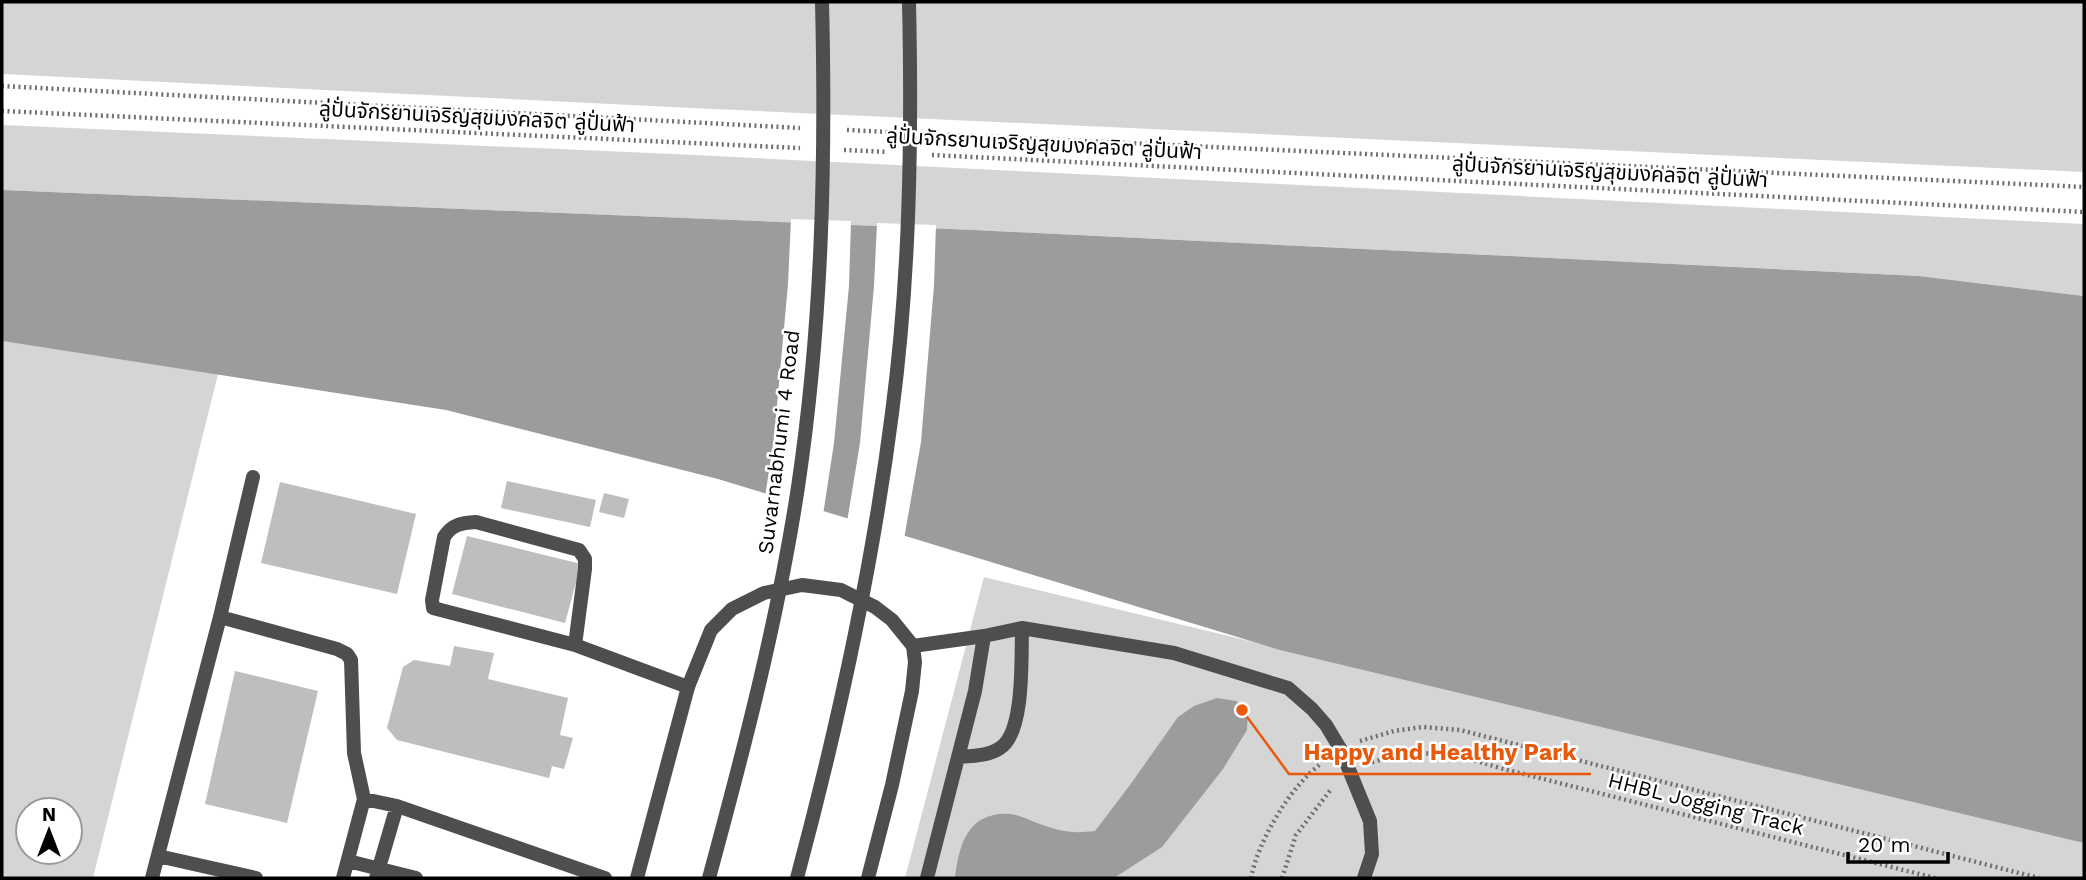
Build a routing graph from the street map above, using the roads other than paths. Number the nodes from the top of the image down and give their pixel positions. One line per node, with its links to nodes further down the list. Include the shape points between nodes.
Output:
1 (822, 2): 22 (street, Suvarnabhumi 4 Road, bridge, via 823,199 804,437 781,581 747,737)
2 (909, 2): 23 (street, bridge, via 908,200 893,412 859,620)
3 (253, 477): 4 (street)
4 (220, 617): 11 (street, via 347,654 351,660 354,752); 13 (street)
5 (1022, 628): 6 (street); 10 (street, via 1018,714 1012,735 1001,748); 26 (street, via 1174,653 1288,688 1326,726 1351,773 1370,821 1372,854)
6 (984, 636): 8 (street); 10 (street)
7 (575, 645): 7 (street, via 433,608 449,529 476,522 579,550 585,569); 9 (street)
8 (913, 646): 9 (street, via 875,607 841,590 802,585 764,593 732,609 711,631); 24 (street, via 912,691)
9 (688, 687): 21 (street)
10 (958, 758): 25 (street)
11 (364, 799): 12 (street); 14 (street)
12 (397, 806): 15 (street); 20 (street)
13 (158, 856): 16 (street); 17 (street)
14 (348, 861): 15 (street); 18 (street)
15 (378, 874): 19 (street)
16 (152, 878)
17 (256, 878)
18 (343, 878)
19 (416, 878)
20 (605, 878)
21 (637, 878)
22 (709, 878)
23 (797, 878)
24 (868, 878)
25 (927, 878)
26 (1364, 878)

